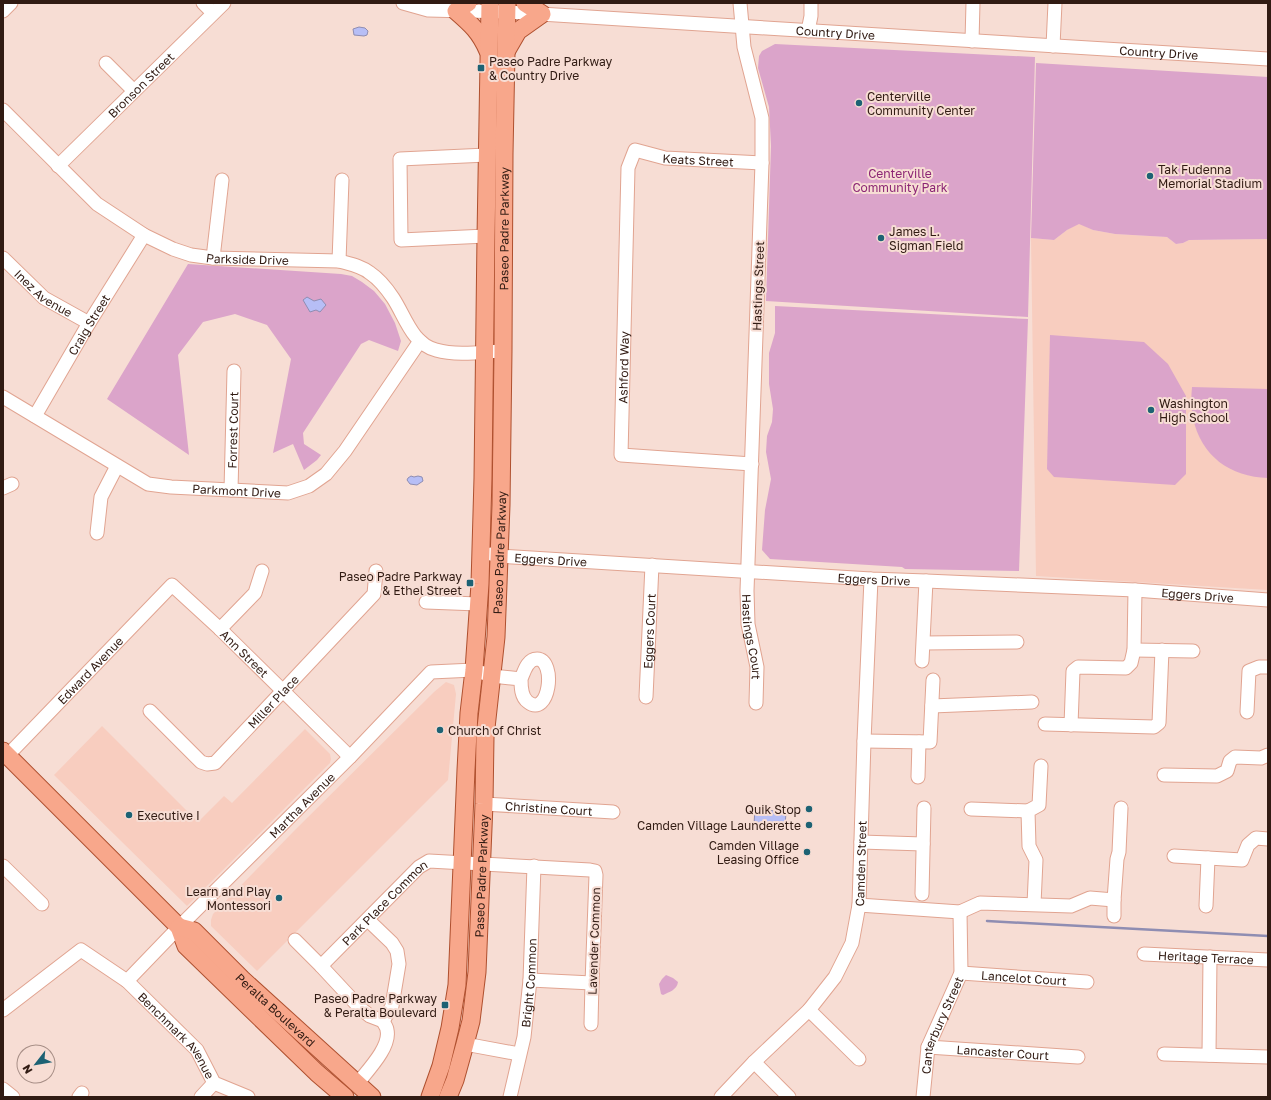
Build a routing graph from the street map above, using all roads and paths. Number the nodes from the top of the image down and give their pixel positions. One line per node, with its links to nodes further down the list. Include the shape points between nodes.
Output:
1 (11, 3): 12 (street)
2 (203, 3): 13 (street)
3 (224, 3): 13 (street, Bronson Street)
4 (403, 3): 10 (street, Country Drive, via 428,10)
5 (525, 3): 14 (main road)
6 (740, 3): 15 (street, Hastings Street)
7 (811, 3): 16 (street)
8 (974, 3): 17 (street)
9 (1055, 3): 18 (street)
10 (462, 7): 11 (street, Country Drive); 20 (main road, via 483,38)
11 (499, 7): 14 (street, Country Drive); 19 (main road, Paseo Padre Parkway); 20 (main road, Paseo Padre Parkway)
12 (3, 11)
13 (213, 13): 23 (street, Bronson Street)
14 (542, 14): 15 (street, Country Drive); 19 (main road, via 518,31)
15 (743, 27): 16 (street, Country Drive); 27 (street, Hastings Street, via 744,47 762,118)
16 (808, 31): 17 (street, Country Drive)
17 (972, 41): 18 (street, Country Drive)
18 (1053, 46): 21 (street, Country Drive)
19 (506, 52): 38 (main road, Paseo Padre Parkway)
20 (489, 53): 26 (main road, Paseo Padre Parkway)
21 (1268, 59)
22 (106, 63): 23 (street)
23 (134, 91): 28 (street, Bronson Street)
24 (3, 110): 28 (street, Parkside Drive)
25 (635, 150): 27 (street, Keats Street, via 665,158); 43 (street, Ashford Way, via 628,168 621,455)
26 (487, 155): 32 (main road, Paseo Padre Parkway); 32 (street, via 400,159 401,240)
27 (762, 163): 43 (street, Hastings Street)
28 (58, 166): 31 (street, Parkside Drive, via 97,204)
29 (222, 180): 34 (street)
30 (342, 180): 35 (street)
31 (144, 235): 34 (street, Parkside Drive, via 172,249); 36 (street, Craig Street)
32 (486, 236): 39 (main road, Paseo Padre Parkway)
33 (3, 258): 36 (street, Inez Avenue, via 44,298)
34 (213, 258): 35 (street, Parkside Drive)
35 (339, 261): 37 (street, Parkside Drive, via 370,272 393,298 409,328)
36 (89, 323): 42 (street, Craig Street)
37 (420, 341): 39 (street, Parkside Drive, via 435,350); 45 (street, Parkmont Drive, via 346,451 326,474 309,486 288,494)
38 (503, 351): 39 (street, Parkside Drive); 48 (main road, Paseo Padre Parkway)
39 (484, 352): 47 (main road, Paseo Padre Parkway)
40 (234, 371): 45 (street, Forrest Court)
41 (3, 397): 42 (street, Parkmont Drive)
42 (35, 416): 44 (street, Parkmont Drive)
43 (752, 464): 51 (street, Hastings Street)
44 (117, 466): 45 (street, Parkmont Drive, via 148,484); 46 (street, via 101,497)
45 (231, 490)
46 (97, 533)
47 (482, 550): 48 (street, Eggers Drive); 59 (main road, Paseo Padre Parkway)
48 (498, 556): 49 (street, Eggers Drive); 69 (main road, Paseo Padre Parkway)
49 (652, 565): 51 (street, Eggers Drive); 73 (street, Eggers Court)
50 (376, 571): 72 (street, Miller Place, via 374,594)
51 (748, 571): 53 (street, Eggers Drive); 75 (street, Hastings Court, via 748,624 757,667)
52 (262, 572): 60 (street, via 255,593)
53 (871, 580): 54 (street, Eggers Drive); 81 (street, Camden Street)
54 (926, 581): 56 (street, Eggers Drive); 62 (street)
55 (172, 585): 60 (street, Ann Street); 83 (street, Edward Avenue)
56 (1136, 590): 57 (street, Eggers Drive); 63 (street)
57 (1268, 600)
58 (426, 602): 59 (street)
59 (478, 604): 68 (main road, Paseo Padre Parkway)
60 (220, 628): 72 (street, Ann Street)
61 (1017, 642): 62 (street)
62 (924, 643): 66 (street)
63 (1134, 650): 64 (street); 80 (street, via 1131,663 1126,668 1078,667 1073,671)
64 (1162, 650): 65 (street); 80 (street, via 1159,722 1154,728)
65 (1193, 651)
66 (922, 661)
67 (1268, 667): 78 (street, via 1258,667 1249,671)
68 (474, 670): 69 (street, Martha Avenue); 85 (street, Martha Avenue, via 431,672); 100 (main road, Paseo Padre Parkway, via 469,713)
69 (492, 676): 70 (street, Martha Avenue); 89 (main road, Paseo Padre Parkway, via 485,737)
70 (521, 679)
71 (933, 680): 76 (street)
72 (284, 691): 77 (street, Miller Place, via 215,763 201,762); 85 (street, Ann Street)
73 (646, 697)
74 (1032, 702): 76 (street)
75 (756, 703)
76 (932, 706): 82 (street, via 930,742)
77 (150, 711)
78 (1247, 712)
79 (1045, 724): 80 (street)
80 (1071, 726)
81 (864, 741): 82 (street); 96 (street, Camden Street)
82 (919, 742): 88 (street)
83 (5, 753): 113 (main road, Peralta Boulevard)
84 (1268, 755): 87 (street, via 1261,758 1235,758 1230,761 1227,771 1217,776)
85 (350, 757): 113 (street, Martha Avenue)
86 (1041, 766): 94 (street, via 1039,805)
87 (1164, 775)
88 (918, 776)
89 (484, 804): 93 (street, Christine Court); 101 (main road, Paseo Padre Parkway)
90 (924, 808): 97 (street)
91 (1121, 808): 105 (street)
92 (971, 809): 94 (street)
93 (613, 812)
94 (1028, 812): 107 (street, via 1029,846 1036,860)
95 (1268, 839): 99 (street, via 1256,838 1248,845 1242,860)
96 (861, 842): 97 (street); 108 (street, Camden Street)
97 (923, 844): 104 (street)
98 (1174, 856): 99 (street)
99 (1208, 858): 109 (street)
100 (462, 862): 101 (street, Park Place Common); 112 (street, Park Place Common, via 429,861 419,867); 145 (main road, Paseo Padre Parkway, via 459,958 454,1006)
101 (481, 863): 102 (street, Park Place Common); 128 (main road, Paseo Padre Parkway, via 477,972 471,1021)
102 (534, 866): 120 (street, Bright Common); 123 (street, Lavender Common, via 595,872)
103 (4, 868): 106 (street)
104 (922, 894)
105 (1114, 900): 107 (street, via 1090,898 1071,906); 111 (street)
106 (42, 904)
107 (1034, 904): 110 (street, via 980,903)
108 (859, 906): 110 (street); 125 (street, Camden Street, via 852,943 835,978)
109 (1206, 906)
110 (960, 912): 119 (street, Canterbury Street)
111 (1114, 916)
112 (368, 920): 118 (street, Park Place Common); 126 (street, via 392,943 397,951 399,964 392,1006)
113 (179, 927): 121 (street, Martha Avenue); 138 (main road, Peralta Boulevard, via 194,931 242,979); 140 (main road, Peralta Boulevard, via 186,946)
114 (295, 940): 118 (street)
115 (1144, 954): 116 (street, Heritage Terrace)
116 (1210, 957): 117 (street, Heritage Terrace); 132 (street)
117 (1268, 960)
118 (321, 966): 126 (street, via 361,1009)
119 (961, 973): 122 (street, Lancelot Court); 129 (street, Canterbury Street)
120 (530, 980): 123 (street); 130 (street, Bright Common, via 524,1037)
121 (127, 981): 124 (street, Benchmark Avenue, via 81,950); 137 (street, Benchmark Avenue, via 197,1050)
122 (1087, 982)
123 (592, 983): 127 (street, Lavender Common)
124 (3, 1010)
125 (809, 1010): 135 (street); 136 (street, Camden Street)
126 (383, 1021): 138 (street, via 387,1039 382,1052)
127 (591, 1024)
128 (465, 1044): 130 (street); 146 (main road, Paseo Padre Parkway)
129 (928, 1047): 133 (street, Lancaster Court); 150 (street, Canterbury Street)
130 (519, 1054): 147 (street, Bright Common)
131 (1164, 1054): 132 (street)
132 (1209, 1055): 134 (street)
133 (1078, 1057)
134 (1268, 1057)
135 (859, 1059)
136 (754, 1062): 148 (street, Camden Street); 149 (street)
137 (214, 1083): 142 (street); 143 (street, Benchmark Avenue)
138 (357, 1084): 144 (main road, Peralta Boulevard)
139 (3, 1089): 141 (street)
140 (342, 1096)
141 (13, 1097)
142 (201, 1097)
143 (248, 1097)
144 (372, 1097)
145 (430, 1097)
146 (448, 1097)
147 (510, 1097)
148 (721, 1097)
149 (789, 1097)
150 (923, 1097)

